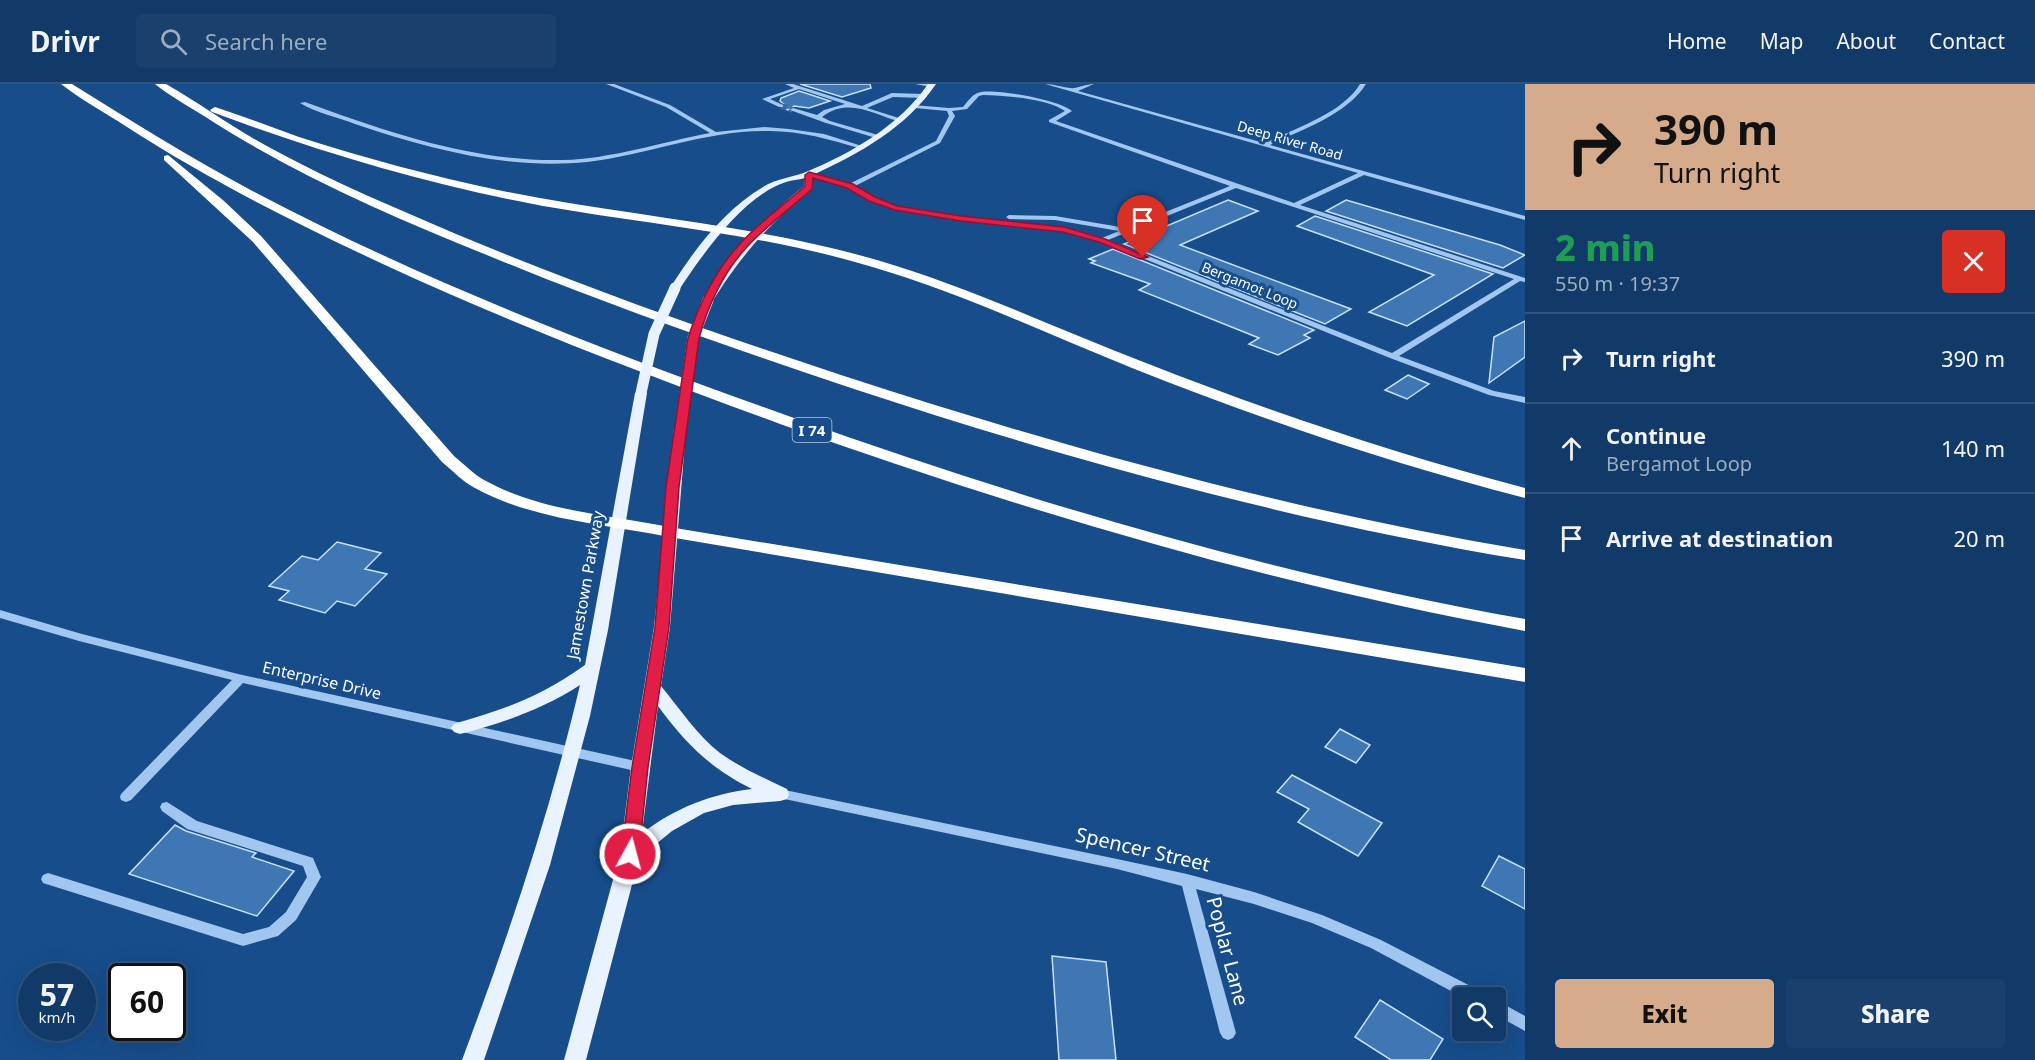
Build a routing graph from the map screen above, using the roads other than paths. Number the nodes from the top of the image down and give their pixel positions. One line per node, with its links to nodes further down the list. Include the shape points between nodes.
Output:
1 (66, 84): 23 (highway, I 74)
2 (160, 84): 13 (highway)
3 (609, 84): 24 (street, via 668,106)
4 (788, 84): 10 (street)
5 (918, 84): 9 (street)
6 (1048, 84): 11 (street, Deep River Road)
7 (1091, 84): 11 (street)
8 (1363, 84): 26 (street, via 1350,101)
9 (932, 85): 12 (main road, Jamestown Parkway)
10 (798, 87): 15 (street); 16 (street, via 765,99)
11 (1072, 91): 26 (street, Deep River Road)
12 (924, 96): 17 (main road, Jamestown Parkway); 18 (street, via 892,95)
13 (181, 97): 37 (highway, via 320,148 405,172 560,205); 47 (highway, via 272,153 407,217 590,292 746,348 933,410 1155,476 1321,517)
14 (303, 103): 24 (street, via 402,137 532,161 608,157)
15 (851, 104): 18 (street); 21 (street, via 819,114)
16 (781, 106)
17 (915, 106): 20 (street); 22 (main road, Jamestown Parkway)
18 (862, 108): 22 (street)
19 (793, 110): 21 (street)
20 (949, 110): 30 (street, via 952,116 938,142); 31 (street, via 965,108 983,93 1039,100 1068,109 1051,121)
21 (819, 118): 25 (street)
22 (900, 120): 25 (main road, Jamestown Parkway)
23 (136, 131): 45 (highway, via 257,239 432,442 464,473 478,484 517,500); 49 (highway, I 74, via 246,193 407,271 605,353 791,423 997,492 1212,556 1412,604)
24 (717, 134): 27 (street, via 790,130)
25 (876, 136): 27 (main road, Jamestown Parkway)
26 (1265, 145): 28 (street, Deep River Road)
27 (859, 146): 29 (main road, Jamestown Parkway)
28 (1363, 173): 32 (street); 34 (street, Deep River Road)
29 (809, 175): 30 (street, Bergamot Loop); 37 (main road, Jamestown Parkway, via 781,181); 39 (main road, via 809,187)
30 (850, 186): 40 (street, Bergamot Loop, via 895,208 1064,229)
31 (1236, 186): 32 (street); 38 (street)
32 (1294, 205): 41 (street)
33 (1525, 208): 34 (street)
34 (1515, 215): 36 (street, Deep River Road)
35 (1009, 217): 38 (street, via 1055,218)
36 (1525, 218)
37 (721, 228): 39 (highway); 45 (main road, Jamestown Parkway, bridge, via 675,288 654,334)
38 (1126, 230): 40 (street)
39 (755, 235): 44 (highway, via 891,268 1288,423 1381,454); 46 (main road, bridge, via 730,262 708,300 693,338)
40 (1102, 240): 42 (street, Bergamot Loop)
41 (1522, 279): 42 (street)
42 (1393, 356): 43 (street, Bergamot Loop, via 1492,393)
43 (1525, 400)
44 (1525, 493)
45 (618, 521): 46 (highway); 50 (main road, Jamestown Parkway)
46 (669, 532): 51 (highway); 53 (main road)
47 (1525, 555)
48 (0, 614): 52 (street, Enterprise Drive)
49 (1525, 625)
50 (593, 667): 54 (main road, via 566,688 523,711); 55 (main road, Jamestown Parkway)
51 (1525, 675)
52 (241, 678): 54 (street, Enterprise Drive); 58 (street)
53 (654, 689): 56 (main road); 57 (main road, via 705,750)
54 (460, 728): 55 (street, Enterprise Drive)
55 (573, 752): 56 (street, Enterprise Drive); 67 (main road, Jamestown Parkway, via 531,900)
56 (640, 767): 60 (main road)
57 (780, 794): 60 (main road, via 738,796 694,808 657,830); 62 (street, Spencer Street)
58 (126, 797)
59 (167, 807): 61 (street, via 192,825 308,862 314,877 291,916 273,932 243,940)
60 (630, 854): 68 (main road)
61 (48, 879)
62 (1187, 880): 63 (street, Spencer Street, via 1317,920 1376,944); 66 (street, Poplar Lane)
63 (1458, 987)
64 (1506, 1013): 65 (street)
65 (1525, 1024)
66 (1228, 1033)
67 (473, 1060)
68 (575, 1060)

